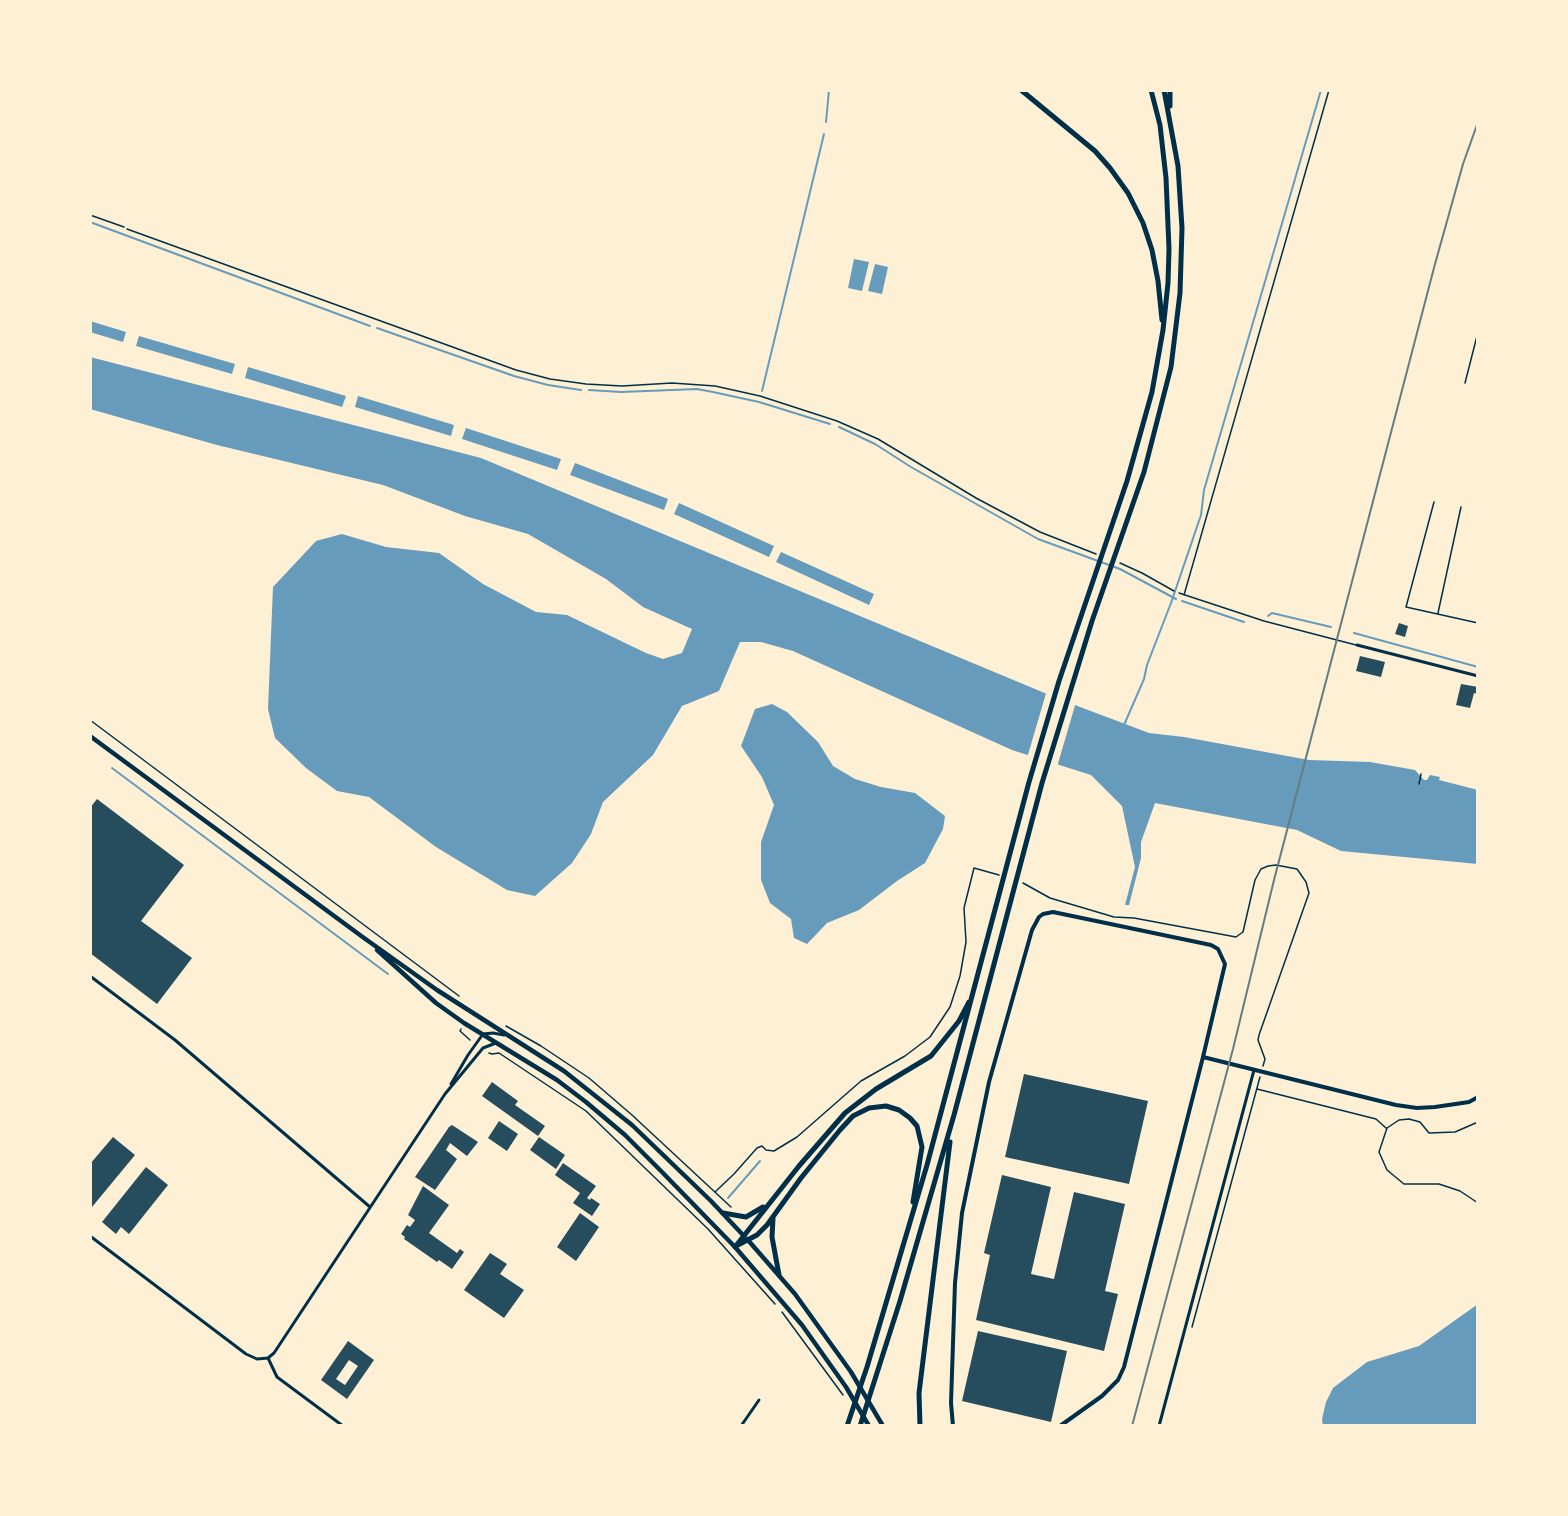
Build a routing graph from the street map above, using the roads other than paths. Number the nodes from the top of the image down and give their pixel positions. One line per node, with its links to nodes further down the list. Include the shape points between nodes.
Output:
1 (1021, 90): 9 (highway, via 1095,151 1128,193 1152,250)
2 (1151, 90): 9 (highway, via 1160,125 1167,199 1168,283)
3 (1164, 90): 6 (highway)
4 (1170, 90): 6 (highway)
5 (1329, 90): 11 (lane)
6 (1170, 117): 25 (highway, via 1182,228 1179,310 1171,367 1144,472 1042,783)
7 (90, 215): 8 (lane)
8 (124, 227)
9 (1163, 330): 17 (highway, via 1137,450 1059,681)
10 (1179, 593): 11 (lane)
11 (1184, 595): 12 (lane)
12 (1357, 645): 13 (street)
13 (1478, 676)
14 (90, 736): 15 (main road)
15 (364, 938): 18 (main road, via 436,1003); 19 (main road)
16 (90, 976): 27 (street, via 207,1066)
17 (975, 990): 26 (highway, via 939,1048 845,1113); 30 (highway)
18 (483, 1034): 19 (street); 20 (main road); 23 (street)
19 (514, 1038): 28 (main road, via 564,1071 632,1125)
20 (498, 1042): 23 (street, via 483,1048); 34 (main road, via 557,1080 625,1135)
21 (1203, 1057): 22 (street); 45 (street, via 1225,964 1218,949 1202,942 1063,913 1050,912 1039,917 989,1082 962,1213 955,1283); 46 (street, via 1124,1366 1118,1380 1102,1396)
22 (1254, 1070): 24 (street, via 1407,1107 1435,1107); 47 (street)
23 (446, 1094): 27 (street)
24 (1478, 1097)
25 (954, 1115): 41 (highway); 44 (highway, via 920,1381)
26 (769, 1202): 28 (highway, via 746,1217); 31 (highway)
27 (370, 1207): 36 (street)
28 (723, 1213): 31 (main road)
29 (773, 1216): 30 (highway, via 853,1116 869,1108 886,1106 910,1118 921,1140 922,1156); 33 (highway); 35 (highway, via 772,1237)
30 (908, 1230): 40 (highway)
31 (743, 1234): 33 (main road); 34 (highway)
32 (90, 1236): 36 (street, via 246,1354)
33 (748, 1240): 34 (highway); 35 (main road)
34 (735, 1247): 42 (main road, via 802,1324)
35 (779, 1275): 43 (main road, via 851,1372)
36 (268, 1358): 38 (street, via 277,1377)
37 (759, 1400): 39 (street)
38 (343, 1426)
39 (741, 1426)
40 (847, 1426)
41 (860, 1426)
42 (869, 1426)
43 (883, 1426)
44 (920, 1426)
45 (953, 1426)
46 (1060, 1426)
47 (1159, 1426)

